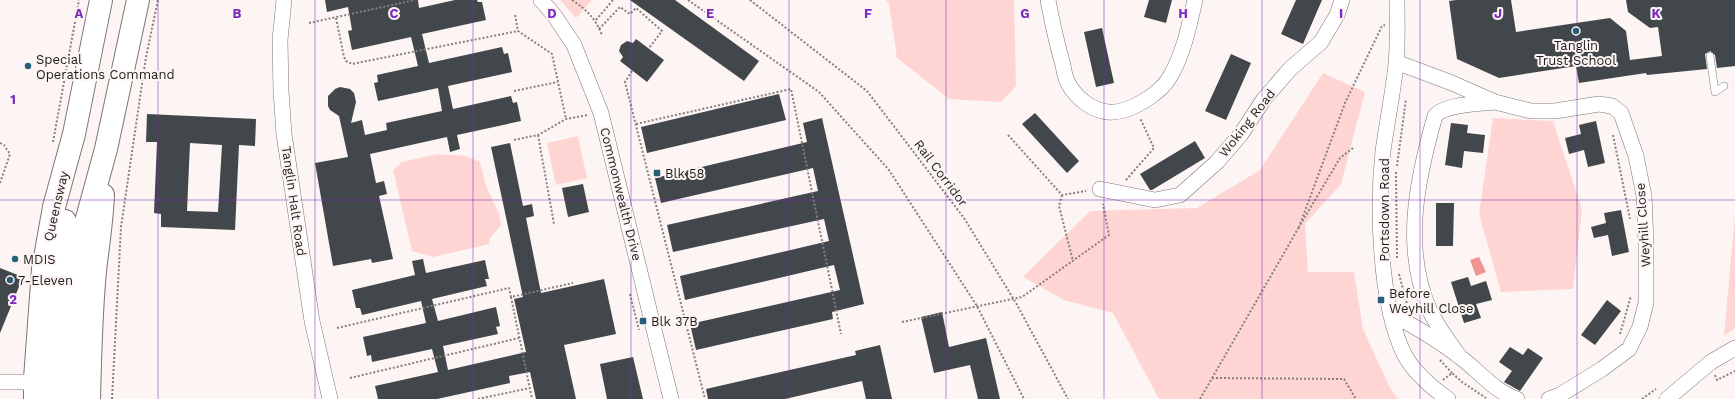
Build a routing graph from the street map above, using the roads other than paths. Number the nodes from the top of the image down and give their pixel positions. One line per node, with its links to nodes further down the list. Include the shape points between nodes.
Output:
1 (101, 0): 13 (highway, Queensway)
2 (138, 0): 14 (highway)
3 (284, 0): 25 (street, Tanglin Halt Road, via 280,48 284,134 312,321)
4 (542, 0): 26 (street, Commonwealth Drive, via 574,45 601,113)
5 (1048, 0): 6 (street, via 1067,82 1082,101 1096,109 1110,112 1134,107 1153,96 1171,76 1184,46)
6 (1195, 0)
7 (1342, 0): 15 (street, Woking Road, via 1338,16 1321,42 1290,69 1264,99 1241,134 1216,162 1180,195 1155,200)
8 (1397, 0): 10 (street, Portsdown Road)
9 (1710, 56): 11 (lane, via 1715,92)
10 (1396, 62): 12 (street); 16 (street, Portsdown Road, via 1383,153 1381,198 1384,272)
11 (1724, 86)
12 (1495, 102): 18 (street, via 1453,107 1442,110 1435,116 1414,218 1416,260 1423,289 1430,310 1443,334); 29 (street, Weyhill Close, via 1531,110 1555,111 1576,106 1612,106 1621,114 1636,156 1644,196 1646,303 1640,327 1629,349 1602,369)
13 (74, 134): 20 (highway, Queensway, via 54,207 43,269); 22 (highway, Queensway, via 60,268)
14 (106, 149): 23 (highway, via 86,222 79,269 72,335); 24 (highway, via 95,270)
15 (1100, 189)
16 (1390, 313): 18 (street, via 1413,325); 21 (street, Portsdown Road, via 1404,354)
17 (1735, 348): 30 (street, via 1711,362)
18 (1460, 357): 28 (street, via 1497,388)
19 (0, 382): 20 (street, via 25,382)
20 (35, 389)
21 (1434, 395): 27 (street, Portsdown Road)
22 (53, 399)
23 (72, 399)
24 (89, 399)
25 (330, 399)
26 (671, 399)
27 (1448, 399)
28 (1517, 399)
29 (1549, 399)
30 (1667, 399)

